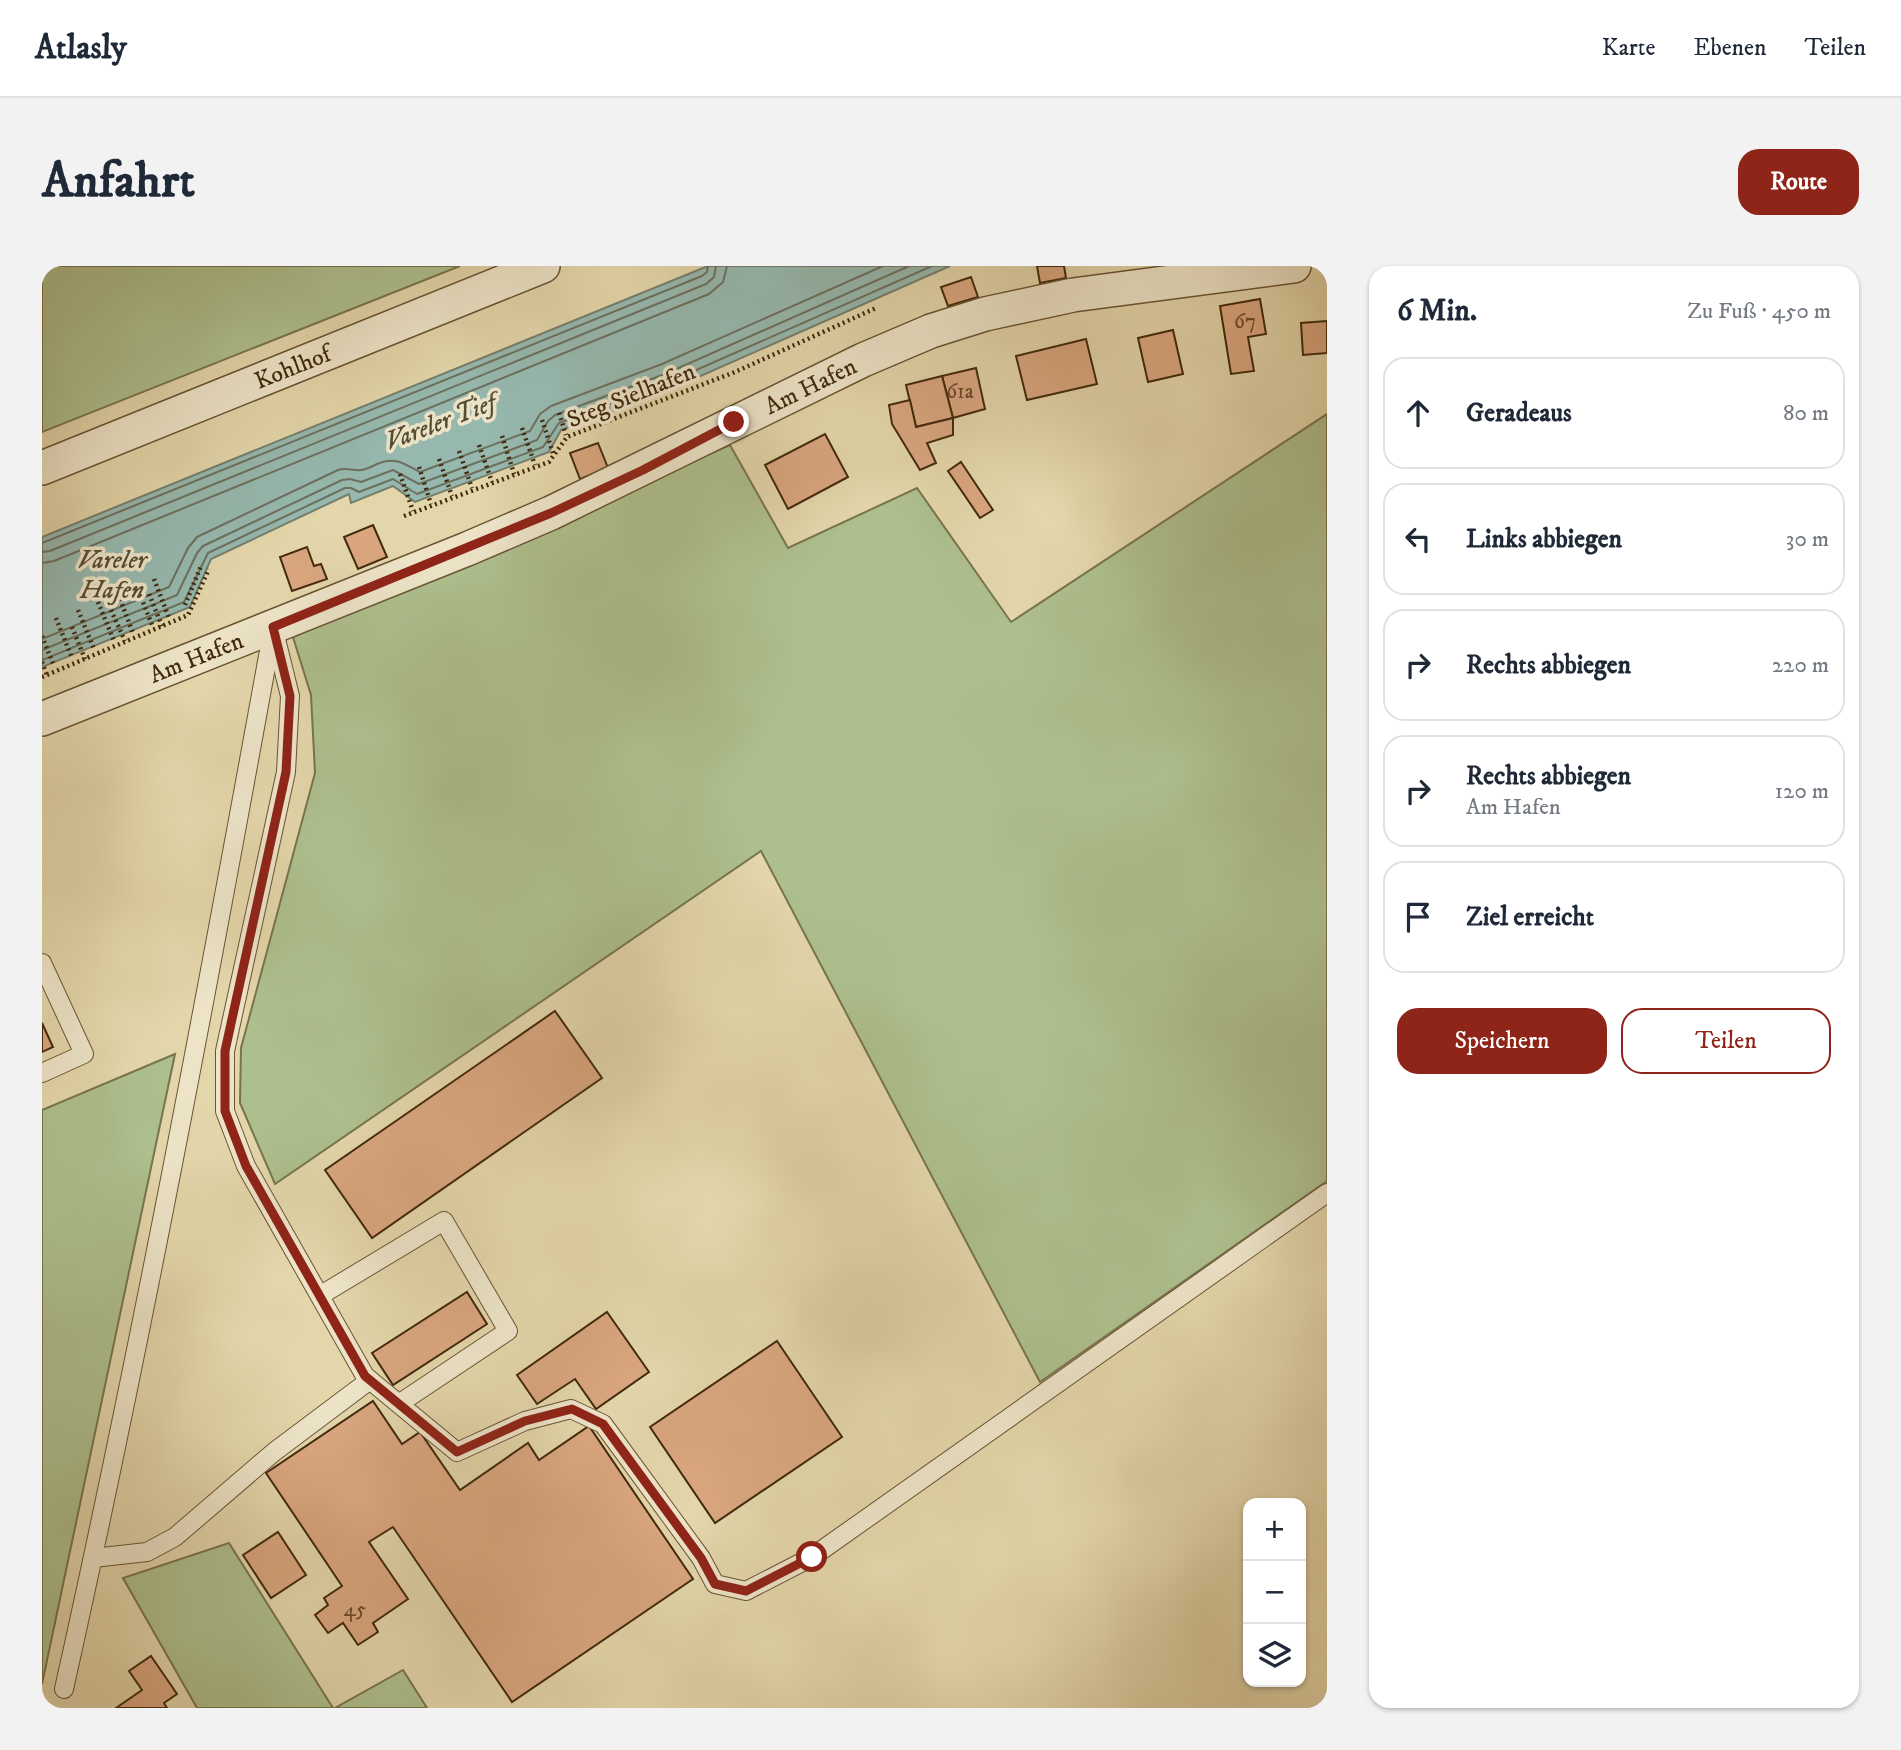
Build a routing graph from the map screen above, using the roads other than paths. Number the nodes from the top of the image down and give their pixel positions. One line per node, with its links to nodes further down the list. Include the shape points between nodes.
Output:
1 (543, 266): 3 (street, Kohlhof)
2 (1294, 266): 4 (street, Am Hafen, via 1073,295 931,331 551,513)
3 (42, 468)
4 (273, 627): 5 (street, Am Hafen); 9 (lane, via 290,696 286,772 225,1051 225,1111 246,1166); 12 (lane, via 196,1052)
5 (42, 719)
6 (42, 963): 7 (lane, via 84,1054)
7 (42, 1073)
8 (1327, 1193): 11 (lane, via 812,1557 746,1591 715,1584 603,1424 572,1409 525,1421 457,1452)
9 (321, 1295): 10 (lane); 11 (lane, via 444,1222 508,1331)
10 (370, 1380): 11 (lane); 12 (lane, via 161,1546)
11 (400, 1403)
12 (93, 1558): 13 (lane)
13 (64, 1689)

